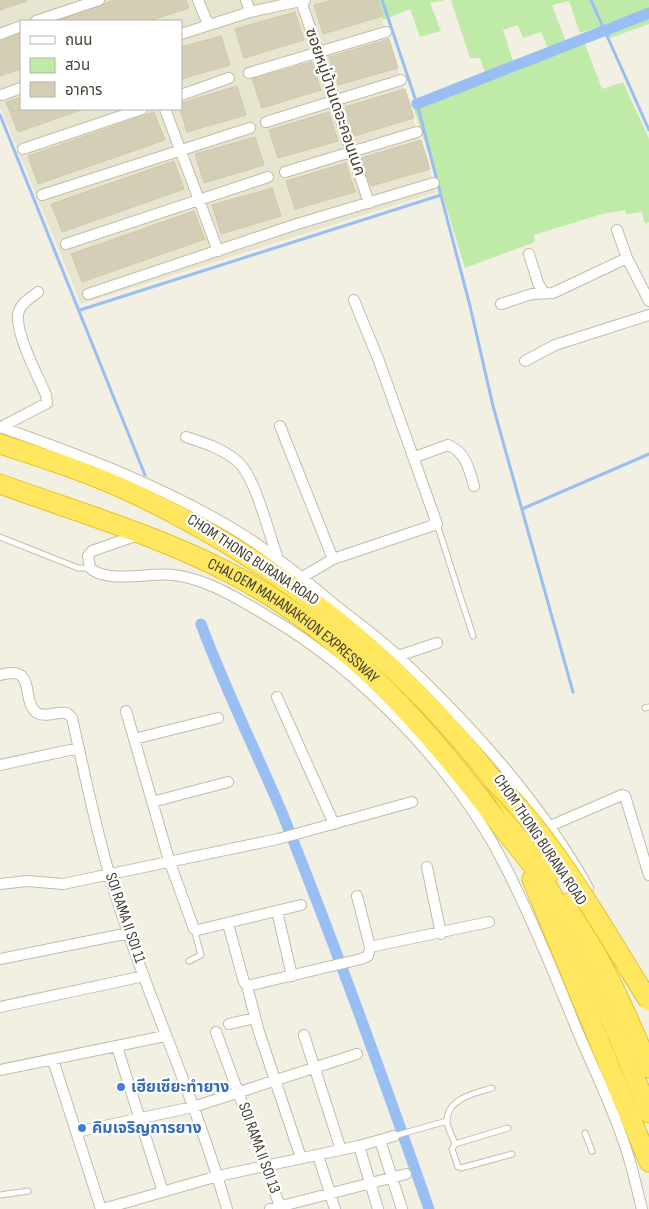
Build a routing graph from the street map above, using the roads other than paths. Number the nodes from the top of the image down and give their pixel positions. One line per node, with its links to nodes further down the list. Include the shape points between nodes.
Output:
1 (99, 0): 6 (street)
2 (198, 0): 7 (street)
3 (246, 0): 5 (street)
4 (303, 0): 5 (street, ซอยหมู่บ้านเดอะคอนเนค); 12 (street, ซอยหมู่บ้านเดอะคอนเนค)
5 (250, 12): 7 (street, ซอยหมู่บ้านเดอะคอนเนค)
6 (39, 20)
7 (208, 24): 11 (street, ซอยหมู่บ้านเดอะคอนเนค)
8 (20, 26): 10 (street)
9 (386, 32): 12 (street)
10 (0, 34)
11 (182, 34)
12 (319, 52): 13 (street); 19 (street, ซอยหมู่บ้านเดอะคอนเนค)
13 (249, 73)
14 (229, 78): 18 (street)
15 (401, 80): 19 (street)
16 (20, 88): 17 (street)
17 (2, 95)
18 (182, 95)
19 (335, 100): 22 (street); 27 (street, ซอยหมู่บ้านเดอะคอนเนค)
20 (139, 110): 25 (street)
21 (165, 110): 26 (street)
22 (266, 122)
23 (250, 128): 26 (street)
24 (417, 132): 27 (street)
25 (23, 149)
26 (180, 149): 31 (street); 32 (street)
27 (352, 152): 28 (street); 33 (street, ซอยหมู่บ้านเดอะคอนเนค)
28 (285, 172)
29 (268, 177): 32 (street)
30 (434, 182): 33 (street)
31 (42, 195)
32 (199, 200): 35 (street); 36 (street)
33 (369, 203): 36 (street)
34 (617, 230): 38 (street)
35 (66, 244)
36 (218, 251): 41 (street)
37 (529, 254): 40 (street)
38 (627, 258): 40 (street, via 553,293); 43 (street)
39 (38, 292): 48 (street, via 24,302 18,317 47,403)
40 (544, 293): 44 (street)
41 (88, 294)
42 (354, 300): 50 (street, via 380,361)
43 (649, 301)
44 (501, 304)
45 (649, 315): 46 (street, via 555,345)
46 (525, 361)
47 (280, 426): 57 (street)
48 (0, 435): 56 (street, CHOM THONG BURANA ROAD, via 108,468 245,536); 70 (highway, CHALOEM MAHANAKHON EXPRESSWAY, via 140,496 216,536 289,585 392,668); 99 (street, CHOM THONG BURANA ROAD, via 149,496 212,530 293,582 412,681 498,776 584,905)
49 (186, 437): 56 (street, via 207,443 240,464 250,478)
50 (414, 457): 52 (street, via 448,445 455,447 466,461); 53 (street)
51 (0, 484): 54 (highway, CHALOEM MAHANAKHON EXPRESSWAY)
52 (474, 486)
53 (437, 524): 57 (street); 60 (lane)
54 (141, 534): 58 (street, via 92,550 88,556); 76 (highway, CHALOEM MAHANAKHON EXPRESSWAY, via 246,582 279,601 351,655 412,714)
55 (0, 538): 58 (lane, via 78,568)
56 (278, 559): 59 (street, CHOM THONG BURANA ROAD)
57 (333, 559): 59 (street)
58 (90, 568): 146 (street, via 94,573 108,576 172,575 222,589 295,632 358,682 413,736 460,793 502,861 558,982 626,1150)
59 (301, 578): 62 (street, CHOM THONG BURANA ROAD)
60 (473, 636)
61 (437, 643): 62 (street)
62 (398, 656): 75 (street, CHOM THONG BURANA ROAD, via 461,721)
63 (0, 675): 68 (street, SOI RAMA II SOI 11, via 13,672 21,676 33,709 38,714 67,713 72,718)
64 (277, 697): 74 (street)
65 (126, 711): 67 (street)
66 (218, 718): 67 (street)
67 (134, 739): 72 (street)
68 (79, 748): 69 (street); 79 (street, SOI RAMA II SOI 11)
69 (0, 765)
70 (494, 781): 97 (highway, bridge, via 521,807 578,886); 109 (highway, bridge, via 596,949)
71 (228, 782): 72 (street)
72 (152, 802): 77 (street)
73 (412, 802): 74 (street)
74 (334, 824): 77 (street, via 278,839)
75 (550, 826): 80 (street, via 622,794); 96 (street, CHOM THONG BURANA ROAD)
76 (520, 850): 115 (highway, via 554,898 614,1024); 130 (highway)
77 (170, 860): 79 (street); 87 (street)
78 (426, 867): 89 (street)
79 (109, 873): 81 (street, via 57,885 27,880); 88 (street, SOI RAMA II SOI 11)
80 (649, 875)
81 (0, 884)
82 (357, 896): 90 (street)
83 (301, 905): 84 (street)
84 (277, 911): 86 (street); 94 (street)
85 (489, 922): 89 (street)
86 (228, 924): 87 (street); 95 (street)
87 (194, 929): 92 (lane, via 201,954)
88 (129, 933): 91 (street); 93 (street, SOI RAMA II SOI 11)
89 (440, 934): 90 (street)
90 (370, 947): 94 (street, via 368,956)
91 (0, 959)
92 (189, 961)
93 (144, 976): 98 (street); 104 (street, SOI RAMA II SOI 11)
94 (292, 976): 95 (street)
95 (247, 986): 100 (street)
96 (649, 986)
97 (649, 1001)
98 (0, 1007)
99 (649, 1014)
100 (255, 1018): 101 (street); 111 (street)
101 (229, 1024)
102 (216, 1032): 113 (street, SOI RAMA II SOI 13)
103 (304, 1035): 108 (street)
104 (165, 1036): 105 (street); 114 (street, SOI RAMA II SOI 11)
105 (117, 1047): 107 (street); 116 (street)
106 (357, 1054): 108 (street)
107 (53, 1060): 110 (street); 119 (street)
108 (314, 1068): 111 (street); 125 (street)
109 (649, 1068)
110 (0, 1070)
111 (276, 1080): 113 (street); 129 (street)
112 (492, 1088): 117 (lane, via 460,1098)
113 (239, 1092): 114 (street); 131 (street, SOI RAMA II SOI 13)
114 (193, 1107): 116 (street); 133 (street, SOI RAMA II SOI 11)
115 (649, 1113)
116 (140, 1117): 119 (street); 137 (street)
117 (447, 1121): 121 (lane); 123 (lane)
118 (508, 1128): 123 (lane)
119 (76, 1132): 141 (street)
120 (585, 1133): 126 (lane)
121 (394, 1136): 122 (street)
122 (380, 1140): 124 (street); 134 (street)
123 (455, 1144): 127 (lane, via 452,1150 461,1168)
124 (359, 1146): 125 (street); 135 (street)
125 (341, 1150): 128 (street)
126 (592, 1151)
127 (512, 1154)
128 (318, 1155): 129 (street); 138 (street)
129 (302, 1158): 131 (street)
130 (649, 1162)
131 (266, 1165): 133 (street); 140 (street, SOI RAMA II SOI 13)
132 (406, 1174): 134 (street)
133 (218, 1176): 137 (street); 142 (street, SOI RAMA II SOI 11)
134 (391, 1177): 135 (street); 145 (street)
135 (370, 1182): 138 (street); 144 (street)
136 (28, 1191): 139 (lane)
137 (163, 1192): 141 (street)
138 (330, 1192): 140 (street); 143 (street)
139 (0, 1195)
140 (277, 1208)
141 (102, 1209)
142 (227, 1209)
143 (335, 1209)
144 (378, 1209)
145 (402, 1209)
146 (642, 1209)

